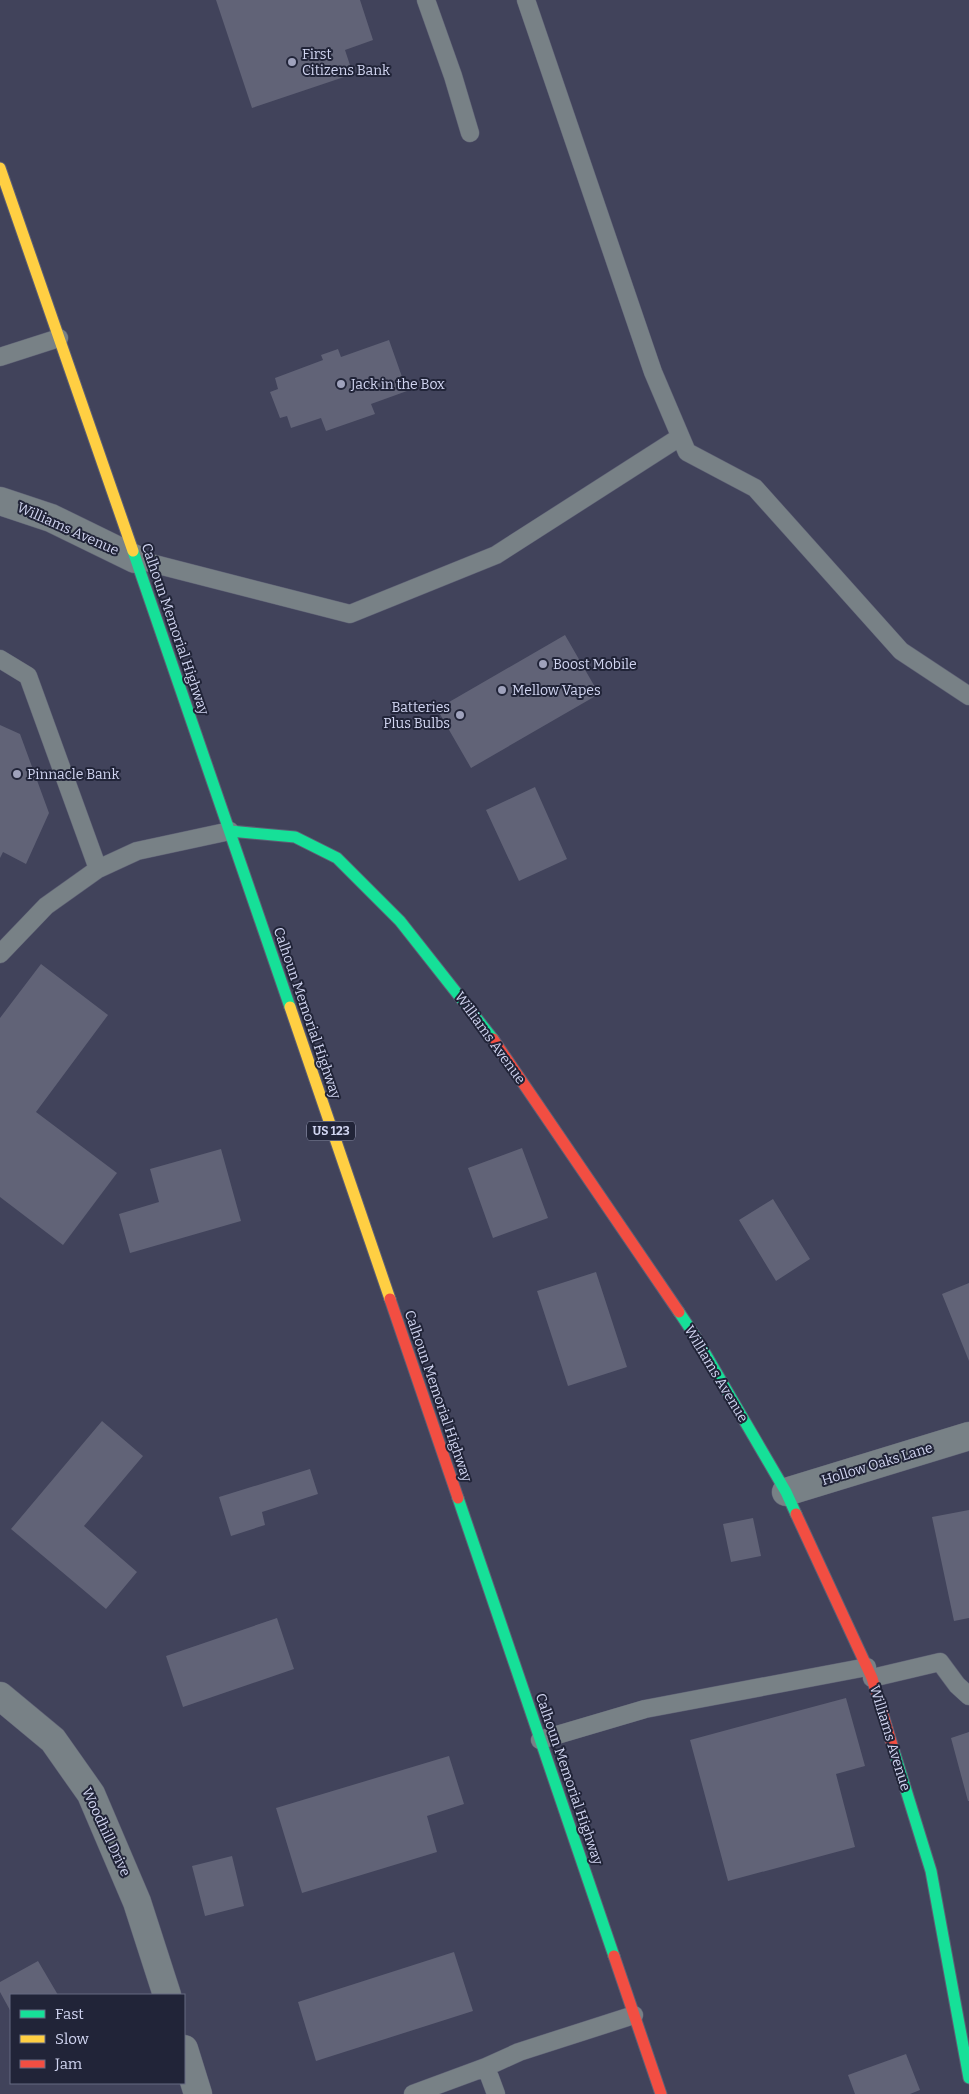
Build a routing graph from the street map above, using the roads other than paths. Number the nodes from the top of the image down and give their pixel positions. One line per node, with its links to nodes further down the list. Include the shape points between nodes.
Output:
1 (426, 0): 3 (lane, via 454,76)
2 (526, 0): 8 (lane, via 653,372)
3 (470, 133)
4 (0, 168): 5 (main road, Calhoun Memorial Highway / US 123)
5 (3, 187): 6 (main road, Calhoun Memorial Highway / US 123)
6 (59, 338): 7 (lane); 10 (main road, Calhoun Memorial Highway / US 123)
7 (0, 358)
8 (680, 437): 10 (lane, via 496,555 350,614); 12 (lane, via 687,452 755,488 901,651)
9 (0, 501): 10 (street, Williams Avenue, via 51,518)
10 (134, 559): 13 (main road, Calhoun Memorial Highway / US 123)
11 (0, 659): 14 (lane, via 28,676)
12 (969, 696)
13 (230, 831): 14 (lane, via 137,851); 17 (main road, Williams Avenue, via 295,837 336,858 400,921 493,1038 695,1336); 21 (main road, Calhoun Memorial Highway / US 123)
14 (98, 869): 15 (lane, via 46,906)
15 (0, 954)
16 (969, 1436): 17 (street, Hollow Oaks Lane)
17 (786, 1492): 18 (main road, Williams Avenue)
18 (870, 1673): 20 (lane, via 940,1662); 21 (lane, via 644,1709); 26 (main road, Williams Avenue, via 931,1871)
19 (0, 1696): 22 (street, Woodhill Drive, via 53,1740 91,1794 137,1902)
20 (969, 1696)
21 (540, 1740): 23 (main road, Calhoun Memorial Highway / US 123)
22 (167, 1994)
23 (634, 2014): 25 (lane, via 519,2052); 30 (main road, Calhoun Memorial Highway / US 123)
24 (185, 2052): 27 (street)
25 (486, 2067): 28 (lane); 29 (lane)
26 (969, 2078)
27 (198, 2094)
28 (413, 2094)
29 (496, 2094)
30 (661, 2094)

